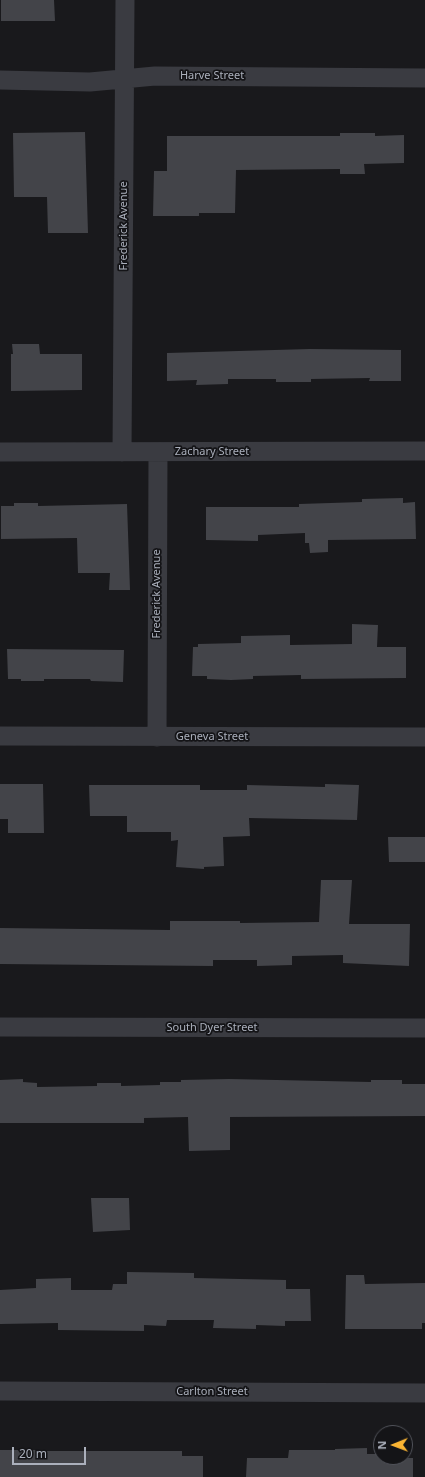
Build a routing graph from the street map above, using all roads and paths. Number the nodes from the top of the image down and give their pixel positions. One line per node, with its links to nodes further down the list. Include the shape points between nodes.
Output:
1 (125, 0): 3 (street, Frederick Avenue)
2 (425, 78): 3 (street, Harve Street, via 155,76)
3 (125, 79): 4 (street, Harve Street, via 90,82); 7 (street, Frederick Avenue)
4 (0, 80)
5 (425, 451): 8 (street, Zachary Street)
6 (0, 452): 7 (street, Zachary Street)
7 (122, 452): 8 (street, Zachary Street)
8 (158, 452): 10 (street, Frederick Avenue)
9 (0, 736): 10 (street, Geneva Street)
10 (157, 737): 11 (street, Geneva Street)
11 (425, 737)
12 (0, 1027): 13 (street, South Dyer Street)
13 (425, 1028)
14 (0, 1391): 15 (street, Carlton Street)
15 (425, 1393)

